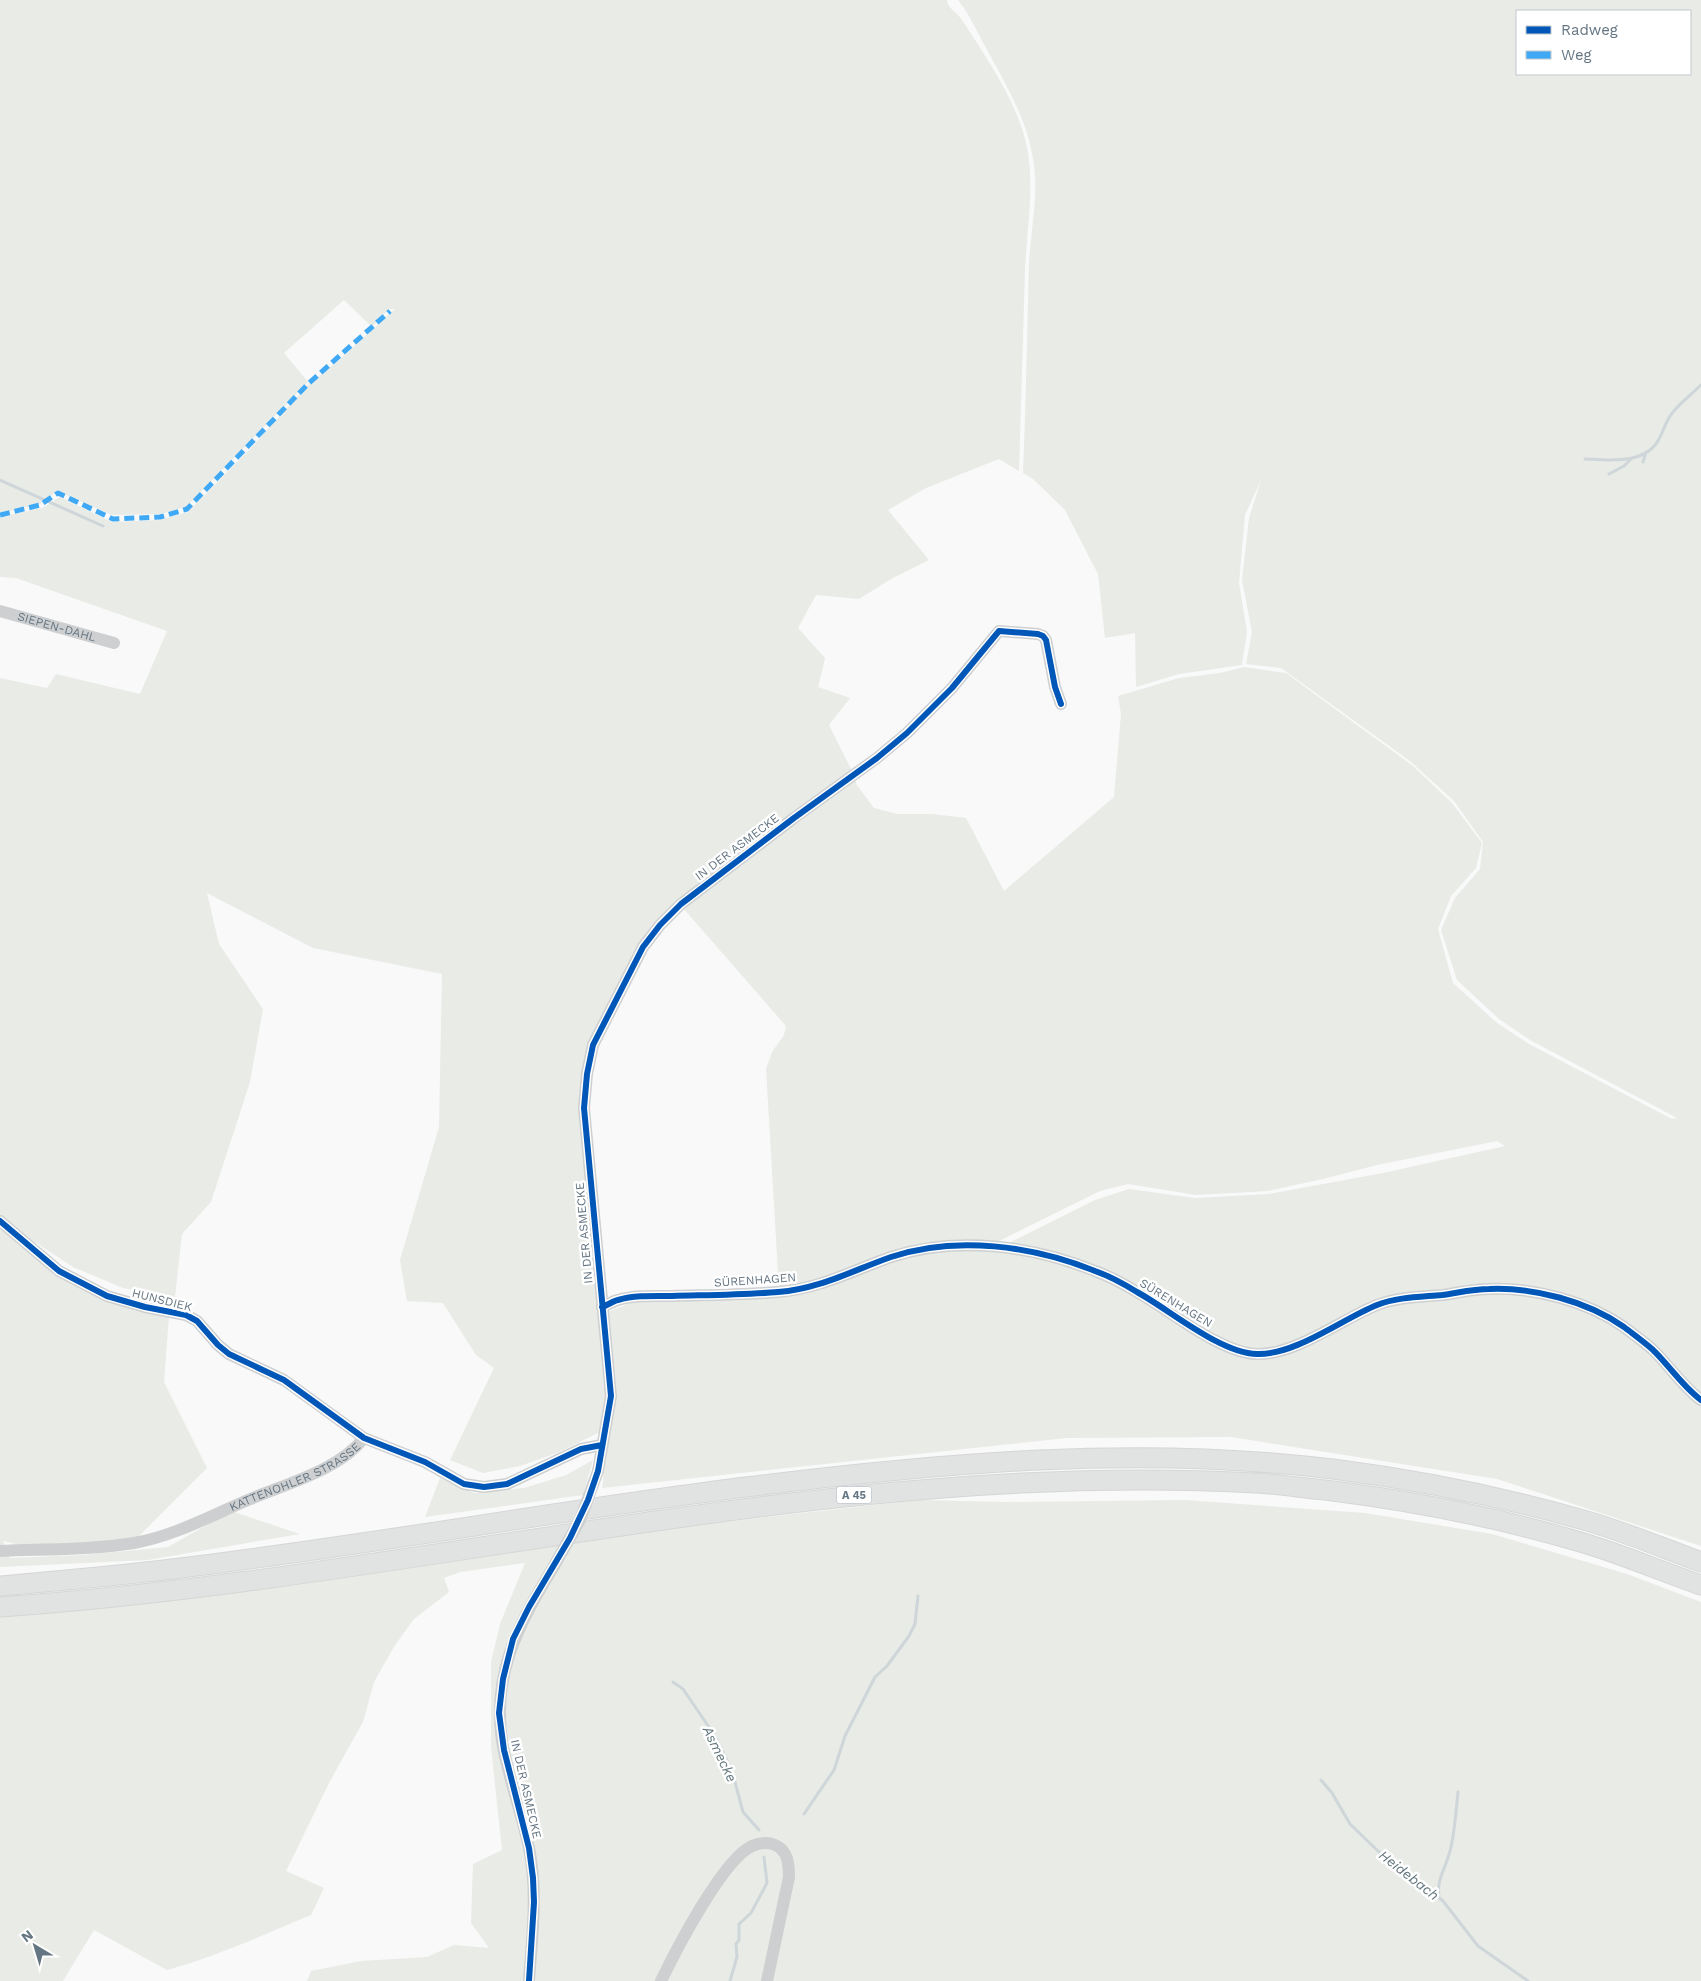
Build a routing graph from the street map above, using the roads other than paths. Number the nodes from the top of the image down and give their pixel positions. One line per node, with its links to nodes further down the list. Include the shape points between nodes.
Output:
1 (0, 611): 2 (street, SIEPEN-DAHL)
2 (114, 643)
3 (1061, 704): 5 (street, IN DER ASMECKE, via 1043,636 999,631 952,688 907,733 681,904 643,947 593,1045 587,1074 584,1108)
4 (0, 1221): 7 (street, HUNSDIEK, via 59,1271 107,1296 186,1315 197,1321 229,1354 284,1380)
5 (602, 1307): 6 (street, SÜRENHAGEN, via 615,1300 642,1296 787,1291 823,1283 922,1248 998,1246 1056,1257 1096,1271 1244,1353 1274,1352 1299,1344 1380,1304 1404,1298 1487,1289 1515,1290 1581,1303 1621,1325 1653,1350); 8 (street, IN DER ASMECKE, via 611,1396)
6 (1701, 1400)
7 (364, 1438): 8 (street, KATTENOHLER STRASSE, via 425,1462 464,1484 484,1487 507,1484 581,1449); 9 (street, KATTENOHLER STRASSE, via 352,1451 306,1477 175,1533 134,1543)
8 (602, 1445): 14 (street, IN DER ASMECKE, bridge, via 598,1471 580,1520 529,1607 514,1639 503,1679 500,1713 504,1750 529,1848 533,1878)
9 (0, 1551)
10 (1701, 1562): 11 (highway, A 45, via 1590,1522 1414,1481 1330,1469 1245,1462 1121,1457 940,1466 833,1476 655,1498 171,1569)
11 (0, 1586)
12 (1701, 1586): 13 (highway, A 45, via 1591,1545 1442,1507 1260,1483 1094,1479 868,1493 156,1594)
13 (0, 1607)
14 (528, 1981)
15 (661, 1981): 16 (street, via 690,1926 730,1866 747,1849 764,1843 781,1849 789,1868)
16 (767, 1981)

